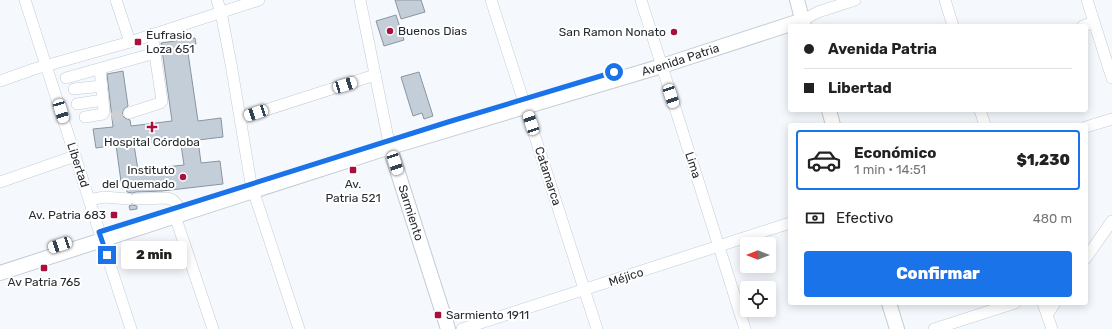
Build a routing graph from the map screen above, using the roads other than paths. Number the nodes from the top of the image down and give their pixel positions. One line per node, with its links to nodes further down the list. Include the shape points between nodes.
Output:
1 (25, 0): 20 (street, Libertad)
2 (116, 0): 17 (street)
3 (216, 0): 11 (street)
4 (260, 0): 11 (street)
5 (360, 0): 22 (street, Sarmiento)
6 (491, 0): 30 (street, Catamarca)
7 (641, 0): 19 (street, Lima)
8 (855, 0): 12 (street, Avenida Patria, via 818,12)
9 (945, 0): 14 (street)
10 (1087, 0): 13 (street)
11 (221, 12): 16 (street); 34 (street)
12 (796, 13): 19 (main road, Avenida Patria)
13 (1094, 22): 15 (street); 24 (street)
14 (952, 24)
15 (1088, 24)
16 (152, 34): 17 (street); 18 (street)
17 (130, 42): 20 (street)
18 (155, 53): 21 (street); 32 (street, via 162,101)
19 (660, 62): 30 (main road, Avenida Patria); 49 (street, Lima)
20 (46, 66): 25 (street); 39 (street, Libertad)
21 (100, 69): 23 (street); 26 (street)
22 (375, 75): 34 (street); 38 (street, Sarmiento)
23 (66, 78)
24 (1112, 78)
25 (0, 80)
26 (102, 86): 27 (street); 28 (street)
27 (74, 89)
28 (103, 100): 29 (street); 33 (street, via 107,116)
29 (78, 104)
30 (524, 104): 38 (main road, Avenida Patria); 53 (street, Catamarca)
31 (981, 112): 36 (street)
32 (129, 113)
33 (86, 117)
34 (241, 118): 41 (street)
35 (1112, 119): 37 (street)
36 (984, 123)
37 (1088, 126)
38 (390, 144): 41 (main road, Avenida Patria); 62 (main road, Sarmiento)
39 (75, 156): 40 (street); 42 (street, Libertad)
40 (0, 182)
41 (252, 187): 43 (main road, Avenida Patria); 61 (street)
42 (89, 200): 43 (street, via 104,197 167,198 173,200); 46 (street, Libertad)
43 (177, 211): 46 (main road, Avenida Patria); 60 (street)
44 (1112, 221): 48 (street)
45 (788, 224): 49 (street, Méjico)
46 (100, 236): 51 (main road, Avenida Patria); 52 (main road, Avenida Patria); 59 (street, Libertad)
47 (1112, 238): 48 (street)
48 (1100, 239): 50 (street)
49 (719, 246): 53 (street, Méjico); 65 (street, Lima)
50 (1088, 255)
51 (0, 264)
52 (0, 273)
53 (585, 290): 63 (street, Méjico); 64 (street, Catamarca)
54 (890, 305): 66 (main road)
55 (1009, 305): 67 (street)
56 (1044, 305): 58 (street)
57 (1054, 305): 58 (street)
58 (1047, 315): 68 (street)
59 (131, 329)
60 (213, 329)
61 (299, 329)
62 (448, 329)
63 (462, 329)
64 (597, 329)
65 (745, 329)
66 (897, 329)
67 (934, 329)
68 (1052, 329)

